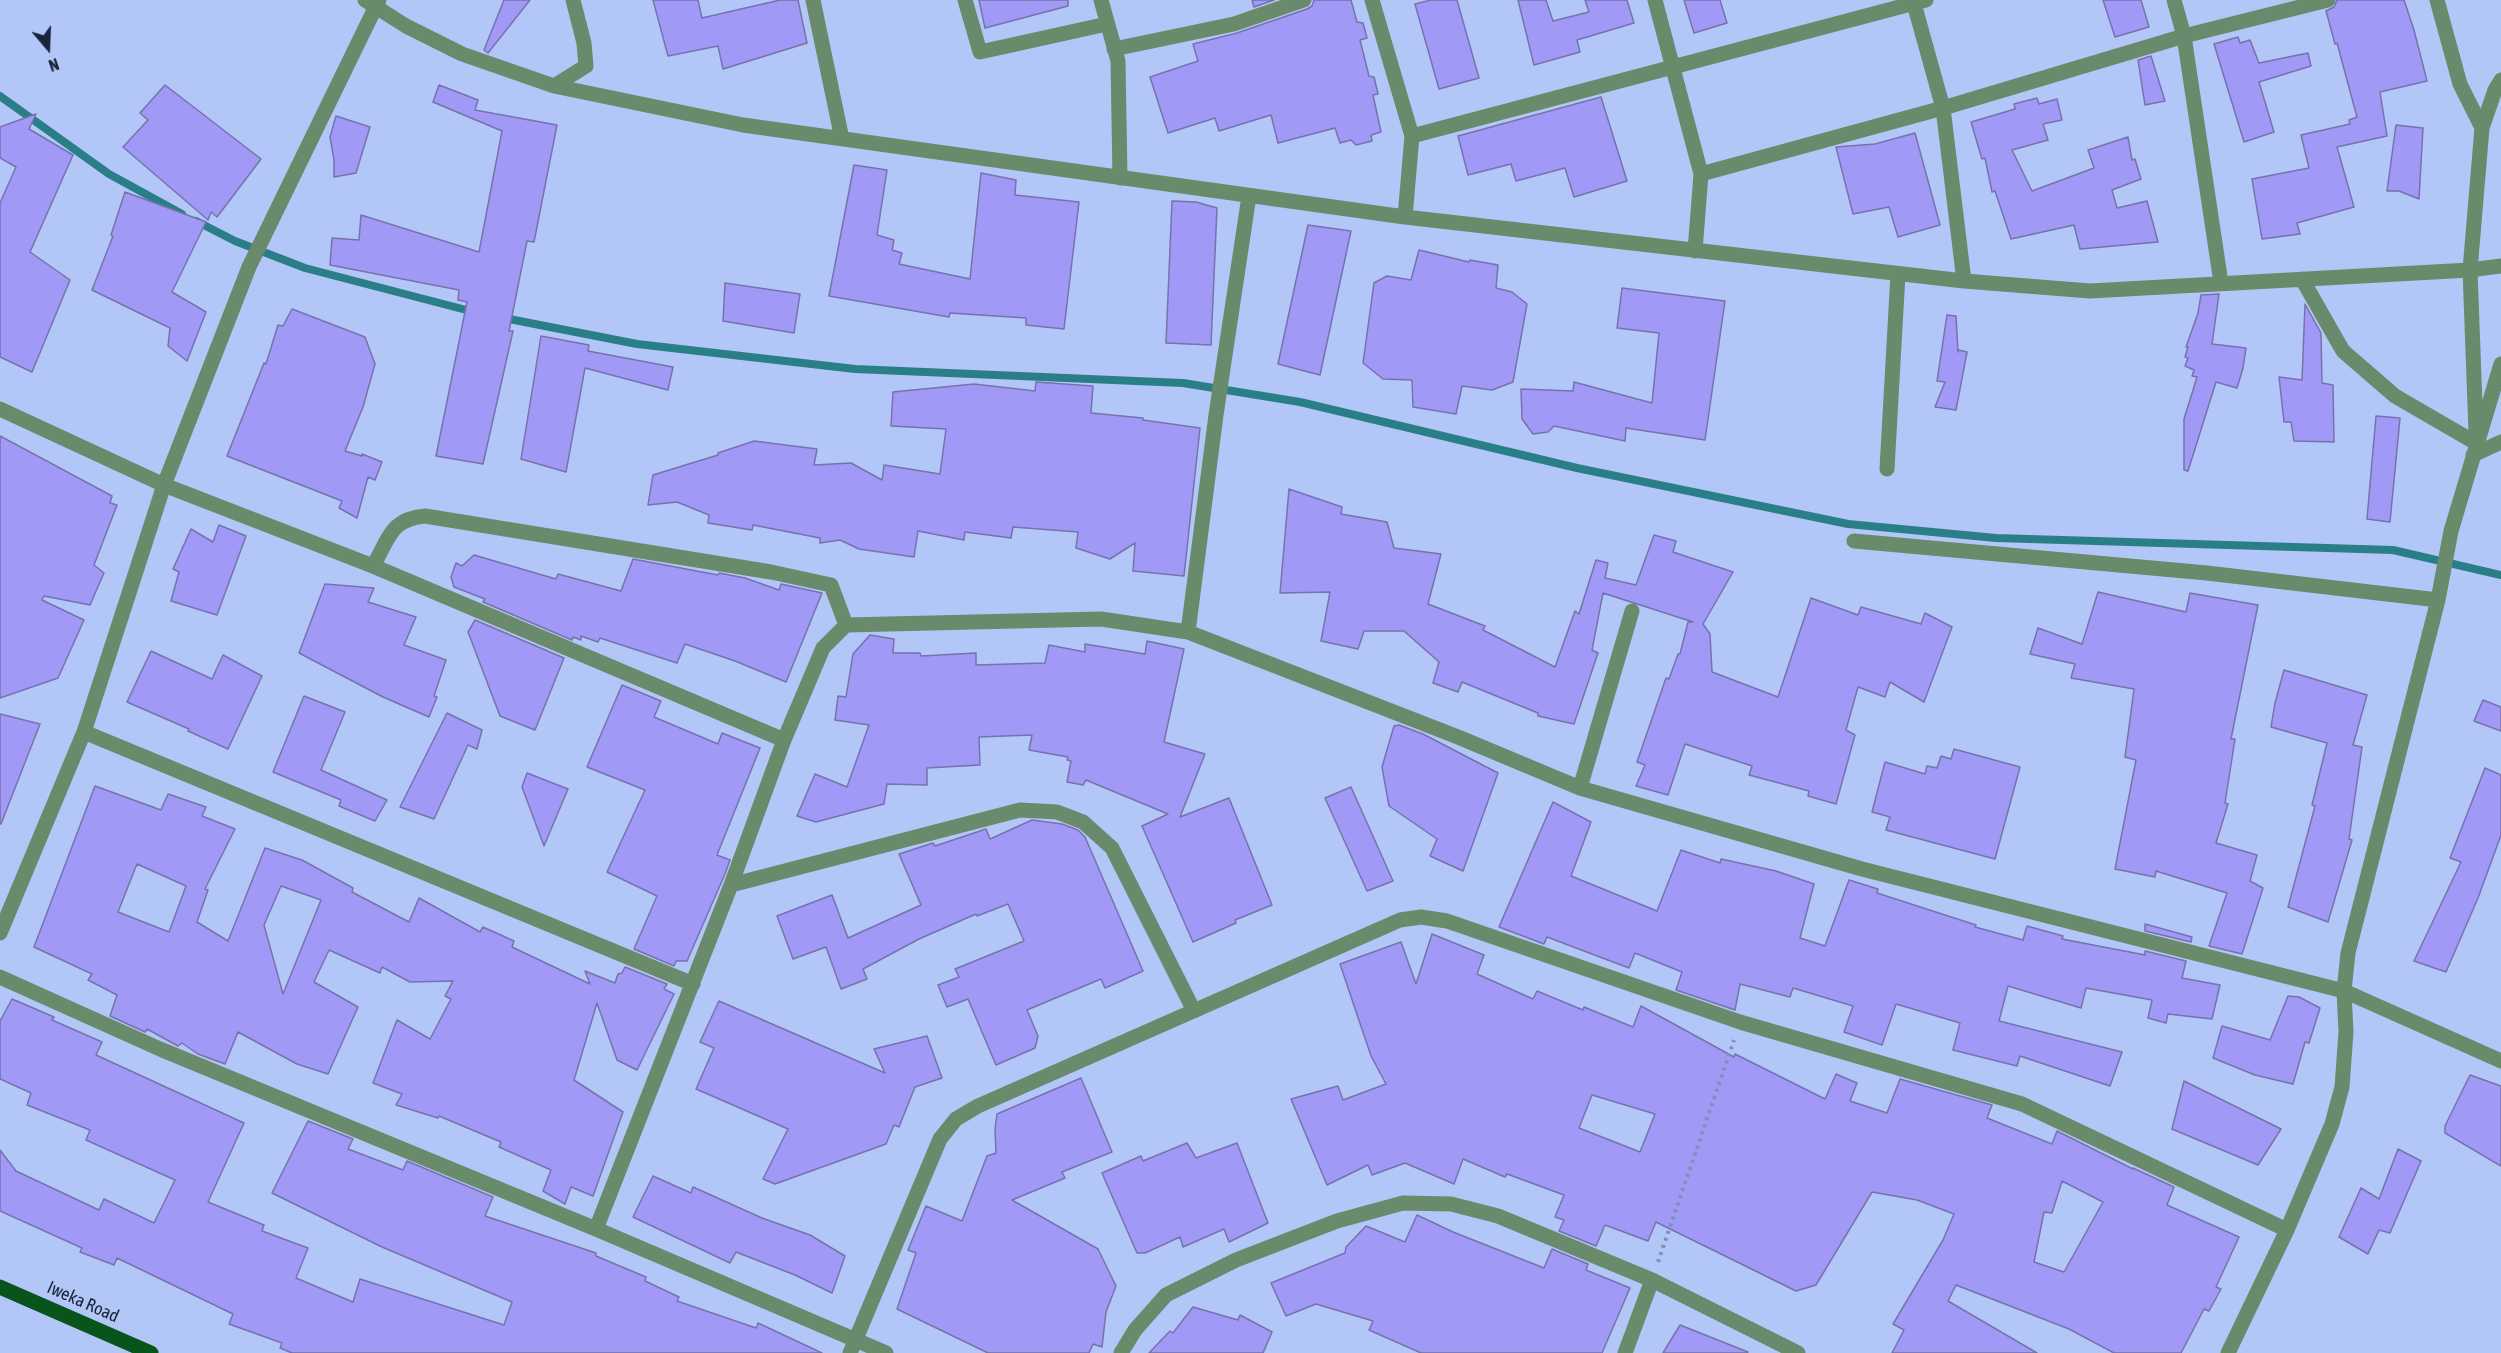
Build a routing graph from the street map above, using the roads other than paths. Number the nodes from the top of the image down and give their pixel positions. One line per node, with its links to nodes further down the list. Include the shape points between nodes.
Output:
1 (573, 0): 18 (street, via 586,66)
2 (813, 0): 22 (street)
3 (965, 0): 13 (street, via 980,52)
4 (1101, 0): 13 (street)
5 (1304, 0): 15 (street, via 1234,24)
6 (1372, 0): 21 (street)
7 (1655, 0): 16 (street)
8 (2174, 0): 14 (street)
9 (2328, 0): 14 (street)
10 (2437, 0): 20 (street, via 2460,84)
11 (1918, 1): 16 (street); 19 (street)
12 (374, 2): 18 (street, via 406,26 462,54); 39 (street, via 249,267)
13 (1107, 24): 15 (street)
14 (2184, 36): 19 (street); 33 (street)
15 (1114, 49): 24 (street, via 1118,61)
16 (1672, 66): 21 (street); 23 (street)
17 (2501, 80): 20 (street)
18 (554, 86): 22 (street, via 743,125)
19 (1943, 108): 23 (street); 32 (street)
20 (2482, 128): 29 (street)
21 (1412, 136): 26 (street)
22 (842, 139): 24 (street)
23 (1701, 174): 27 (street)
24 (1120, 178): 25 (street)
25 (1249, 196): 26 (street); 45 (street)
26 (1406, 217): 27 (street)
27 (1695, 250): 30 (street)
28 (2501, 266): 29 (street)
29 (2470, 270): 31 (street); 37 (street)
30 (1898, 274): 32 (street); 38 (street)
31 (2302, 279): 33 (street); 37 (street, via 2343,351 2395,396)
32 (1964, 281): 33 (street, via 2090,291)
33 (2221, 283)
34 (2501, 364): 37 (street)
35 (0, 409): 39 (street)
36 (2501, 442): 37 (street)
37 (2474, 449): 42 (street)
38 (1887, 469)
39 (164, 484): 41 (street); 46 (street)
40 (1854, 541): 42 (street)
41 (373, 566): 44 (street, via 398,523 425,516 831,585); 47 (street)
42 (2439, 593): 53 (street, via 2348,953)
43 (1632, 611): 48 (street)
44 (846, 625): 45 (street, via 1101,619); 47 (street, via 823,648)
45 (1188, 632): 48 (street)
46 (84, 732): 50 (street); 52 (street)
47 (784, 740): 49 (street)
48 (1580, 788): 53 (street, via 1862,869)
49 (731, 885): 52 (street); 54 (street, via 1020,810 1058,812 1083,822 1112,848)
50 (0, 933)
51 (0, 977): 56 (street, via 160,1049)
52 (693, 984): 56 (street)
53 (2344, 991): 55 (street); 57 (street, via 2342,1087 2332,1124)
54 (1194, 1011): 57 (street, via 1400,920 1421,916 1447,921 1740,1022 2022,1104); 60 (street, via 956,1119 940,1138)
55 (2501, 1061)
56 (596, 1229): 60 (street)
57 (2287, 1230): 66 (street)
58 (1652, 1280): 63 (street, via 1498,1216 1451,1204 1403,1203 1336,1221 1236,1260 1166,1295 1135,1330); 64 (street); 65 (street)
59 (0, 1287): 61 (main road, Iweka Road)
60 (853, 1347): 62 (street)
61 (151, 1353)
62 (886, 1353)
63 (1121, 1353)
64 (1625, 1353)
65 (1798, 1353)
66 (2228, 1353)

